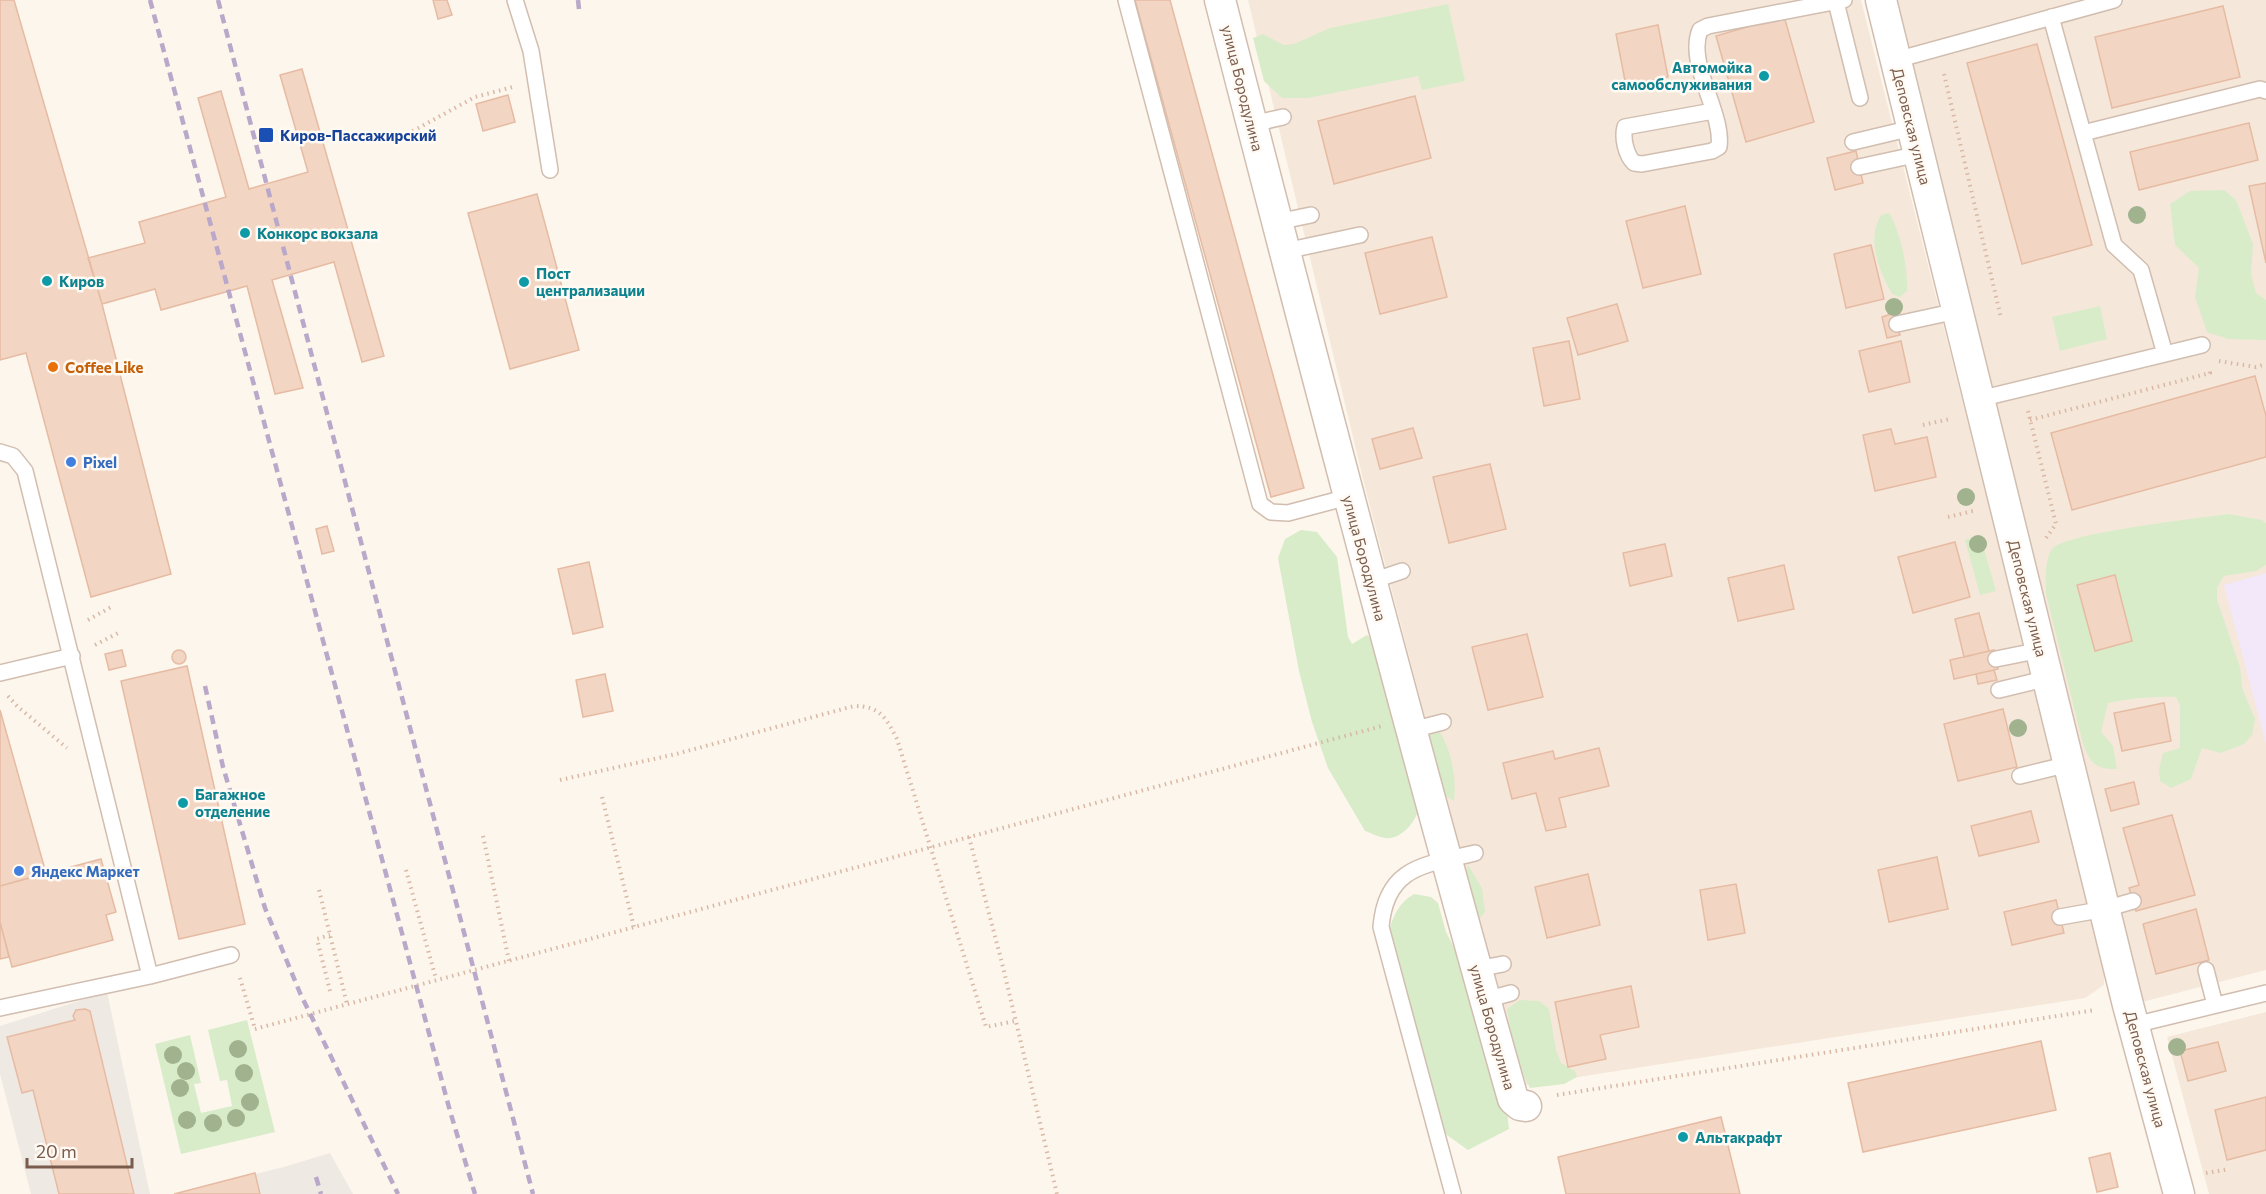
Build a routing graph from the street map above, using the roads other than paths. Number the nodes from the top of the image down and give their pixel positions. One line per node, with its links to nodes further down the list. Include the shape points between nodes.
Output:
1 (515, 0): 18 (lane, via 531,51)
2 (1126, 0): 29 (lane, via 1260,504 1271,513 1288,513)
3 (1220, 0): 13 (street, улица Бородулина)
4 (1881, 0): 8 (street, Деповская улица)
5 (2114, 0): 7 (lane)
6 (1840, 1): 10 (lane); 11 (lane, via 1700,30 1695,45)
7 (2051, 17): 8 (lane); 14 (lane)
8 (1896, 60): 15 (street, Деповская улица)
9 (2266, 91): 14 (lane, via 2260,89)
10 (1860, 98)
11 (1713, 111): 11 (lane, via 1719,147 1642,164 1629,159 1625,128)
12 (1283, 117): 13 (lane)
13 (1252, 124): 20 (street, улица Бородулина)
14 (2083, 133): 26 (lane, via 2114,246 2141,270)
15 (1915, 141): 16 (lane); 17 (lane); 23 (street, Деповская улица)
16 (1853, 142)
17 (1859, 167)
18 (550, 170)
19 (1311, 215): 20 (lane)
20 (1278, 222): 22 (street, улица Бородулина)
21 (1360, 235): 22 (lane)
22 (1285, 251): 29 (street, улица Бородулина)
23 (1957, 311): 24 (lane); 27 (street, Деповская улица)
24 (1897, 324)
25 (2204, 352): 26 (lane)
26 (2165, 354): 27 (lane)
27 (1979, 399): 34 (street, Деповская улица)
28 (0, 452): 32 (lane, via 13,456 26,471)
29 (1348, 497): 31 (street, улица Бородулина)
30 (1402, 571): 31 (lane)
31 (1372, 581): 38 (street, улица Бородулина)
32 (72, 656): 35 (lane); 46 (lane)
33 (1996, 659): 34 (lane)
34 (2044, 664): 36 (lane); 39 (street, Деповская улица)
35 (0, 673)
36 (1999, 690)
37 (1443, 722): 38 (lane)
38 (1412, 730): 41 (street, улица Бородулина)
39 (2069, 764): 40 (lane); 42 (street, Деповская улица)
40 (2020, 776)
41 (1461, 856): 51 (street, улица Бородулина, via 1498,997 1513,1099); 52 (lane, via 1417,868 1400,878 1382,912 1381,927)
42 (2119, 905): 43 (lane); 50 (street, Деповская улица)
43 (2060, 917)
44 (231, 955): 46 (lane)
45 (2206, 970): 48 (lane)
46 (150, 976): 49 (lane)
47 (2266, 993): 48 (lane)
48 (2215, 1005): 50 (lane)
49 (0, 1008)
50 (2131, 1015): 53 (street, Деповская улица)
51 (1526, 1106)
52 (1453, 1194)
53 (2179, 1194)

